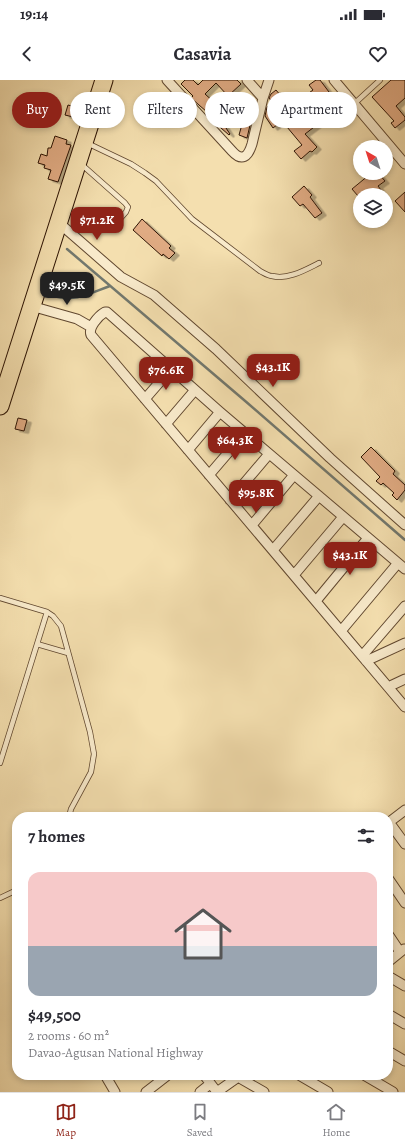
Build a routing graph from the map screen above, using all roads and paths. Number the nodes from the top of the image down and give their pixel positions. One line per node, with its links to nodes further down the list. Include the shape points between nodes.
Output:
1 (104, 80): 11 (highway)
2 (167, 80): 8 (street, via 232,151 242,158 250,151)
3 (247, 80): 8 (street)
4 (269, 80): 8 (street)
5 (334, 80): 7 (street)
6 (380, 80): 9 (lane)
7 (344, 92)
8 (263, 98)
9 (357, 101)
10 (357, 108): 13 (street)
11 (84, 142): 12 (highway); 16 (lane, via 131,164 156,181 192,219 260,271 271,276 285,277)
12 (78, 161): 14 (highway); 15 (lane, via 128,207)
13 (405, 164)
14 (58, 222): 17 (highway); 34 (street, via 121,277 154,295 216,349 330,458)
15 (111, 229)
16 (319, 263)
17 (32, 306): 18 (street, via 76,320); 22 (highway)
18 (91, 328): 19 (street, via 101,314 107,312); 21 (street, via 91,335)
19 (171, 369): 20 (street); 21 (street)
20 (195, 390): 23 (street); 24 (street)
21 (145, 399): 24 (street)
22 (0, 406)
23 (220, 412): 25 (street); 26 (street)
24 (166, 424): 26 (street)
25 (245, 433): 27 (street); 28 (street)
26 (188, 450): 28 (street)
27 (269, 454): 29 (street); 31 (street)
28 (209, 475): 31 (street)
29 (294, 475): 30 (street); 33 (street)
30 (319, 496): 32 (street); 36 (street)
31 (230, 500): 33 (street)
32 (343, 517): 35 (street); 38 (street)
33 (252, 525): 36 (street)
34 (405, 525)
35 (368, 538): 37 (street); 40 (street)
36 (273, 550): 38 (street)
37 (402, 566): 43 (street)
38 (294, 575): 40 (street)
39 (0, 598): 42 (lane)
40 (316, 601): 43 (street)
41 (405, 606): 47 (street)
42 (47, 612): 45 (lane); 46 (lane, via 60,626)
43 (341, 631): 47 (street)
44 (405, 643): 47 (street)
45 (37, 644): 46 (lane); 51 (lane)
46 (68, 653): 53 (lane, via 94,754 91,772)
47 (364, 659): 49 (street)
48 (405, 679): 49 (street)
49 (388, 687): 50 (street)
50 (405, 707)
51 (0, 763)
52 (405, 810): 54 (street)
53 (70, 812)
54 (393, 819)
55 (393, 828): 56 (street)
56 (405, 844)
57 (393, 885): 60 (street)
58 (12, 892): 59 (lane)
59 (0, 898)
60 (405, 903)
61 (393, 939): 62 (street)
62 (404, 950): 63 (street)
63 (393, 958)
64 (393, 979): 65 (street)
65 (405, 986)
66 (393, 1017): 67 (street)
67 (405, 1024)
68 (393, 1054): 69 (street)
69 (405, 1061)
70 (110, 1080): 78 (street)
71 (162, 1080): 79 (street)
72 (207, 1080): 77 (street)
73 (234, 1080): 81 (street)
74 (246, 1080): 82 (street)
75 (308, 1080): 83 (street)
76 (373, 1080): 84 (street)
77 (210, 1084): 80 (street); 81 (street)
78 (115, 1092)
79 (146, 1092)
80 (200, 1092)
81 (217, 1092)
82 (264, 1092)
83 (328, 1092)
84 (393, 1092)

